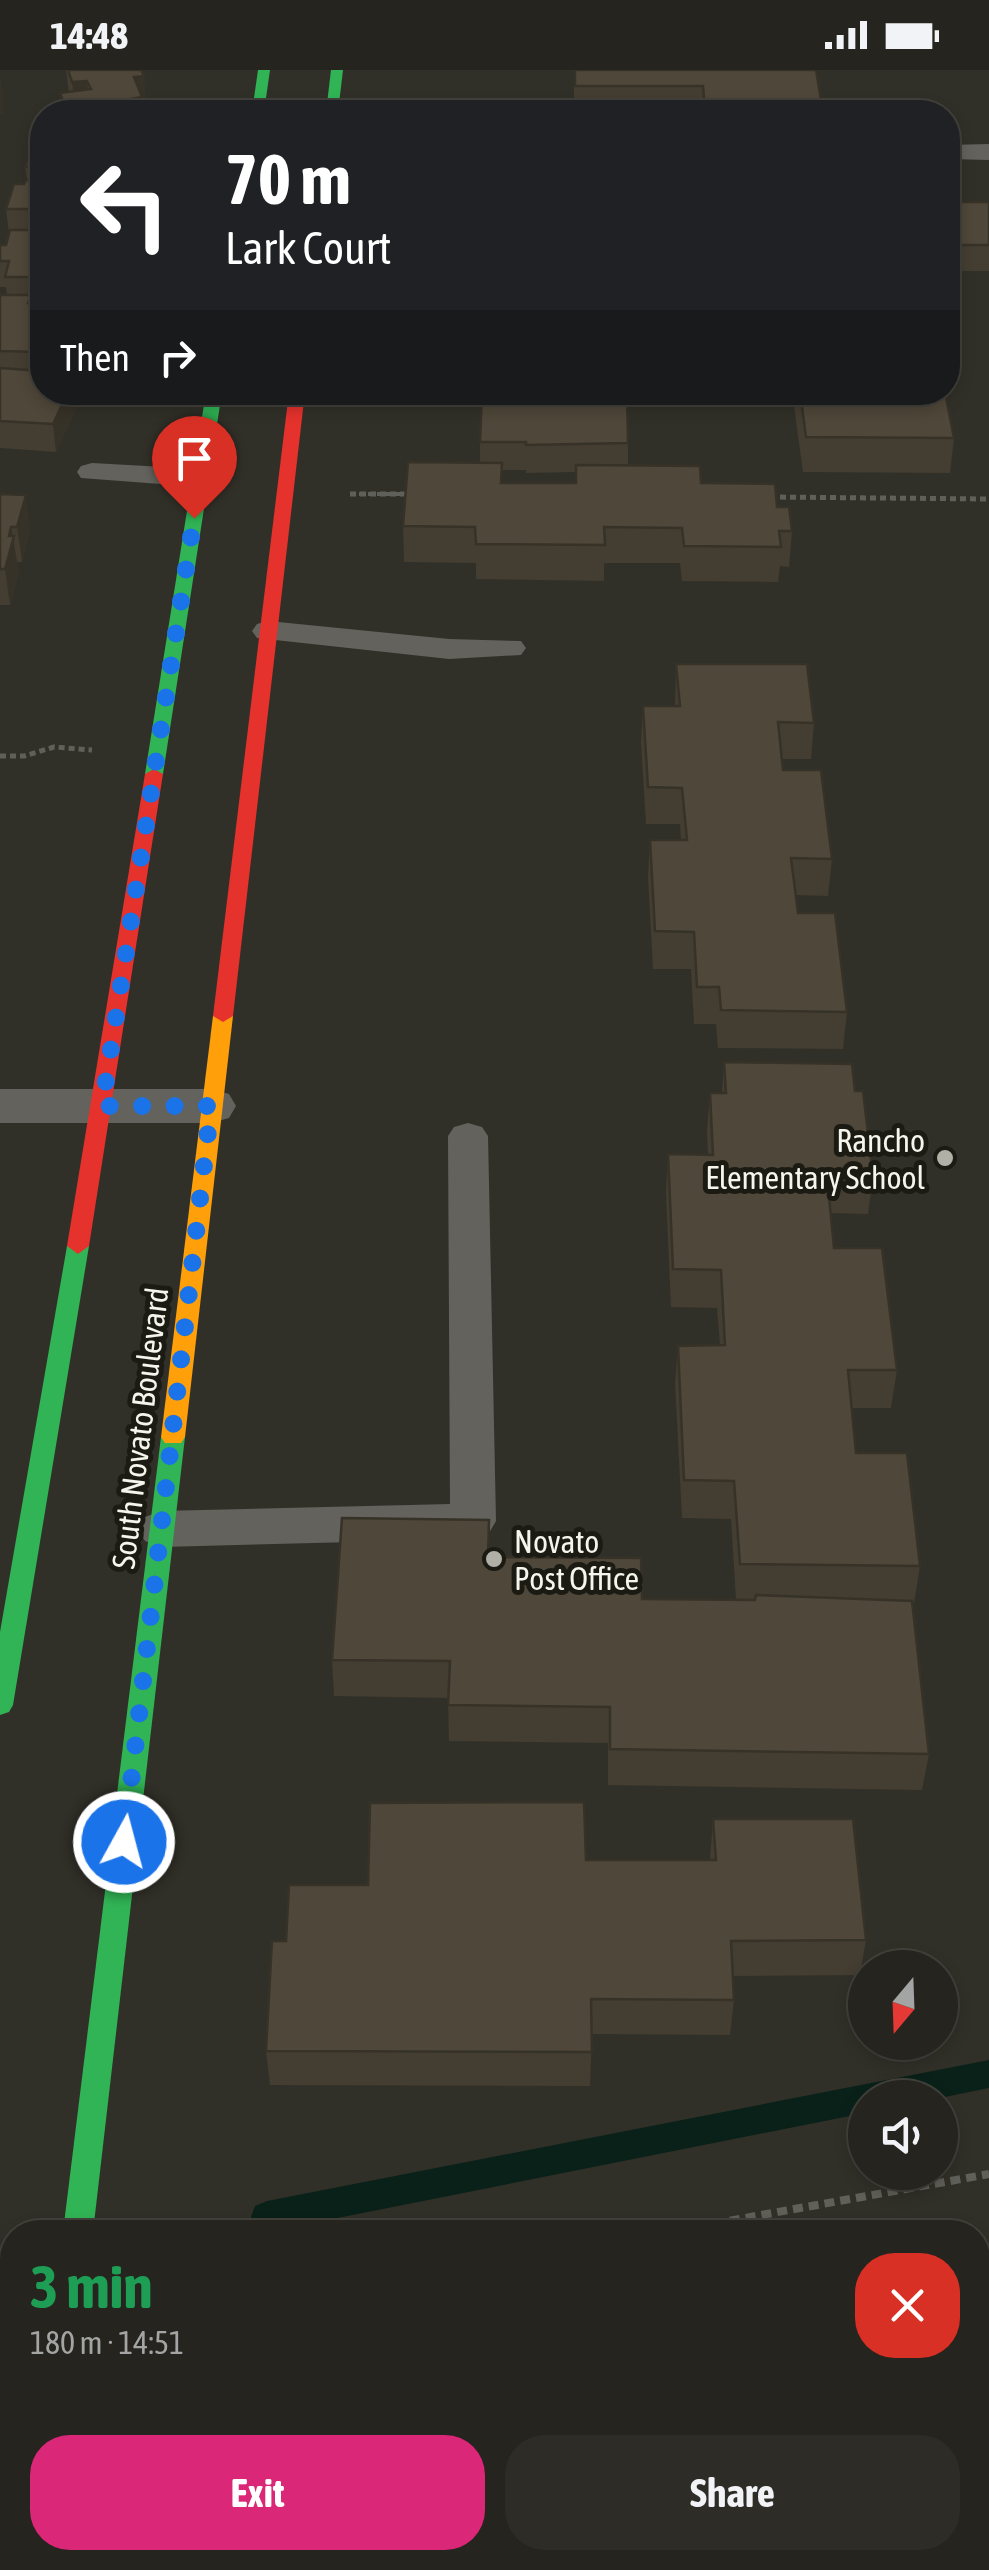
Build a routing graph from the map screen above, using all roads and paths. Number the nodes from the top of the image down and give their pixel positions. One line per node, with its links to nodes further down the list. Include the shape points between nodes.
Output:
1 (264, 70): 3 (main road)
2 (337, 70): 4 (main road)
3 (260, 100)
4 (333, 100)
5 (960, 152): 6 (lane)
6 (989, 152)
7 (212, 405): 10 (main road)
8 (295, 405): 11 (main road, South Novato Boulevard)
9 (92, 472): 10 (lane)
10 (200, 478): 17 (main road)
11 (285, 492): 12 (path); 15 (main road, South Novato Boulevard)
12 (422, 494)
13 (754, 497): 14 (path)
14 (989, 499)
15 (268, 632): 16 (lane); 21 (main road, South Novato Boulevard)
16 (510, 648)
17 (157, 754): 18 (path, via 54,747); 20 (main road)
18 (0, 756)
19 (0, 1106): 20 (street)
20 (102, 1106): 21 (street); 24 (main road)
21 (211, 1106): 23 (main road, South Novato Boulevard)
22 (468, 1136): 23 (lane, via 473,1520)
23 (161, 1529): 26 (main road, South Novato Boulevard)
24 (0, 1705)
25 (989, 2174): 27 (path)
26 (79, 2220)
27 (734, 2220)

